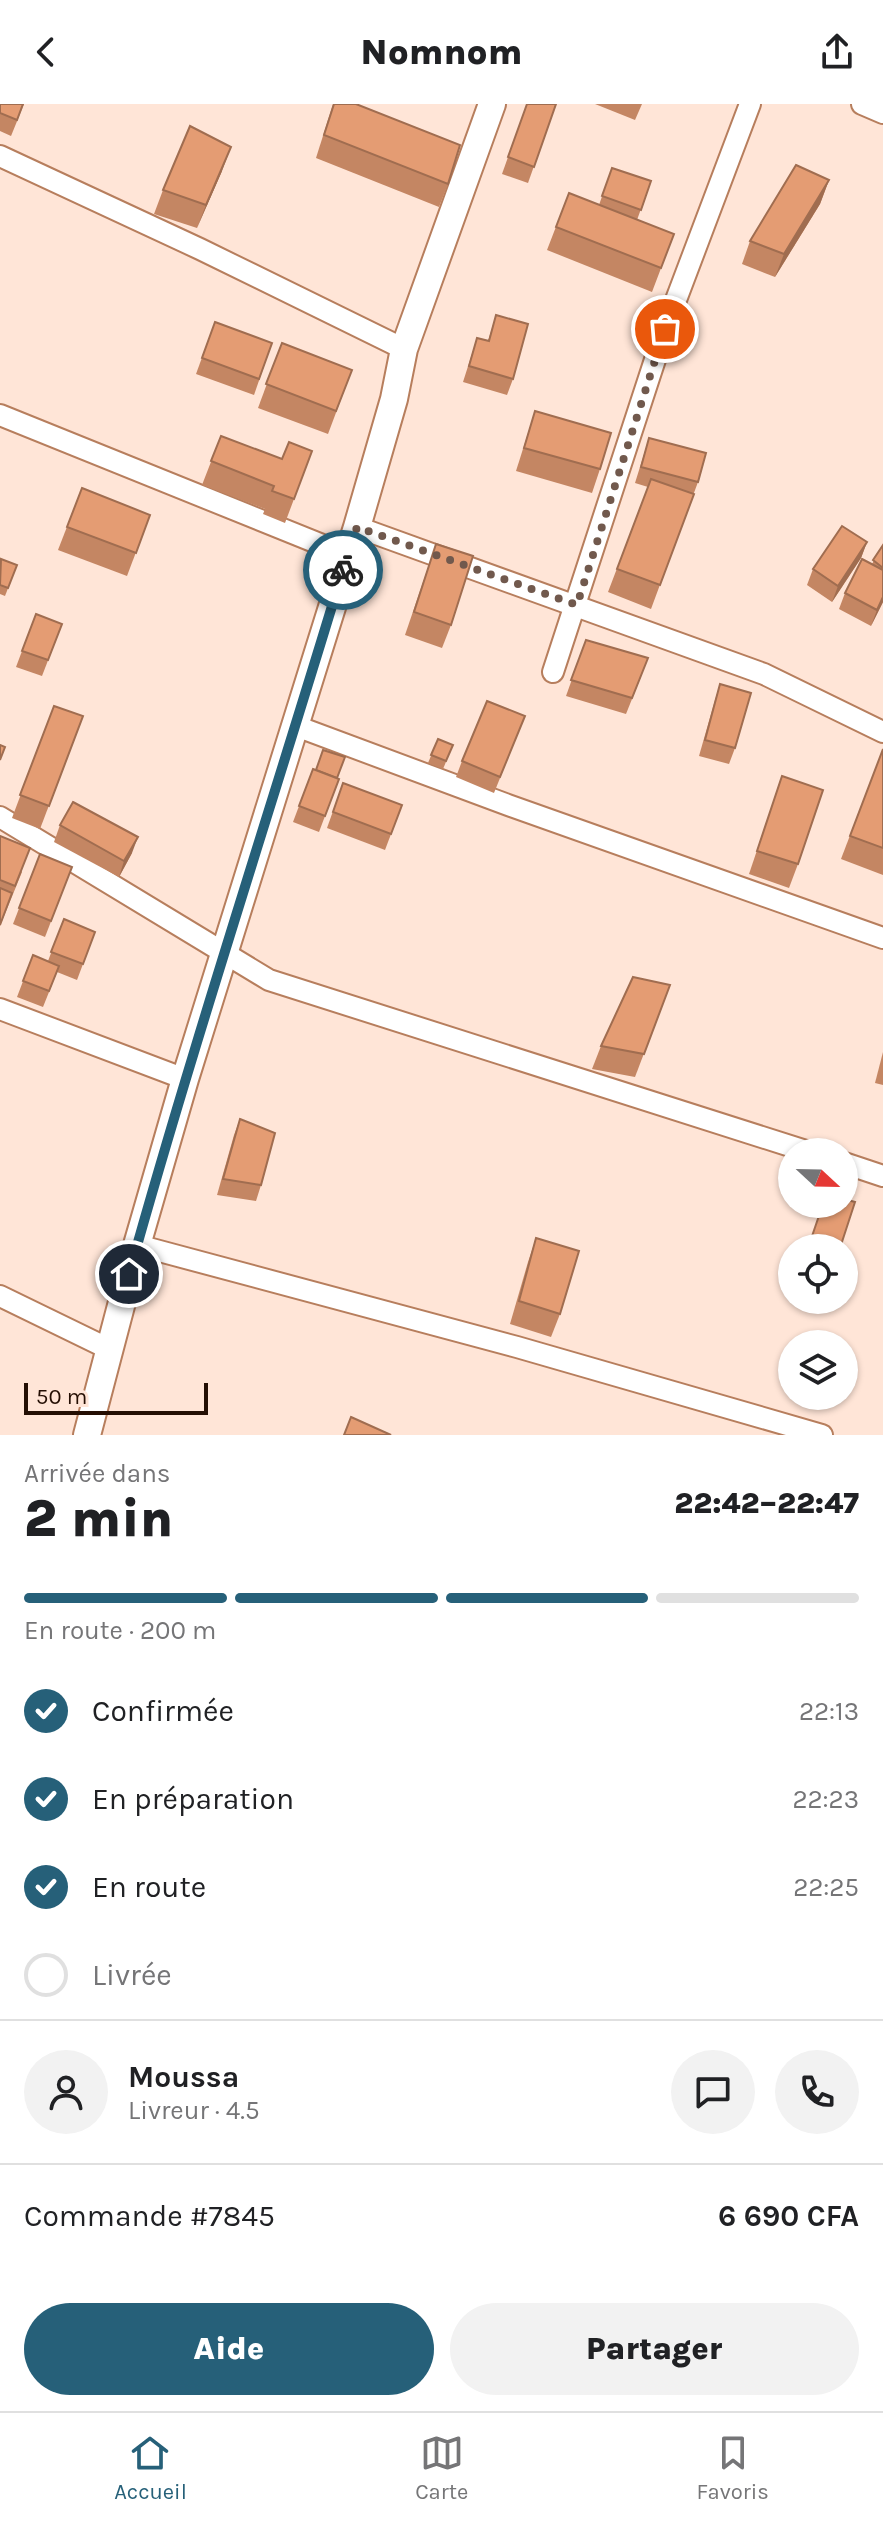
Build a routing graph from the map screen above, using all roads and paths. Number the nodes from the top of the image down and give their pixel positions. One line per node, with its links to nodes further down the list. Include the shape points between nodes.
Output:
1 (492, 104): 6 (street)
2 (750, 104): 10 (street, via 665,329)
3 (862, 104): 4 (street)
4 (883, 113)
5 (0, 156): 6 (street)
6 (404, 349): 8 (street)
7 (0, 415): 9 (street)
8 (357, 527): 9 (street); 10 (street)
9 (347, 555): 12 (street)
10 (577, 605): 11 (street); 13 (street, via 764,674)
11 (553, 672)
12 (296, 726): 15 (street); 16 (street)
13 (883, 732)
14 (0, 817): 16 (street)
15 (883, 938)
16 (223, 953): 18 (street); 19 (street, via 269,980)
17 (0, 1009): 18 (street)
18 (185, 1079): 22 (street)
19 (778, 1142)
20 (858, 1168): 21 (street)
21 (883, 1176)
22 (137, 1245): 24 (street); 26 (street)
23 (0, 1296): 24 (street)
24 (109, 1349): 25 (street)
25 (87, 1435)
26 (822, 1435)

